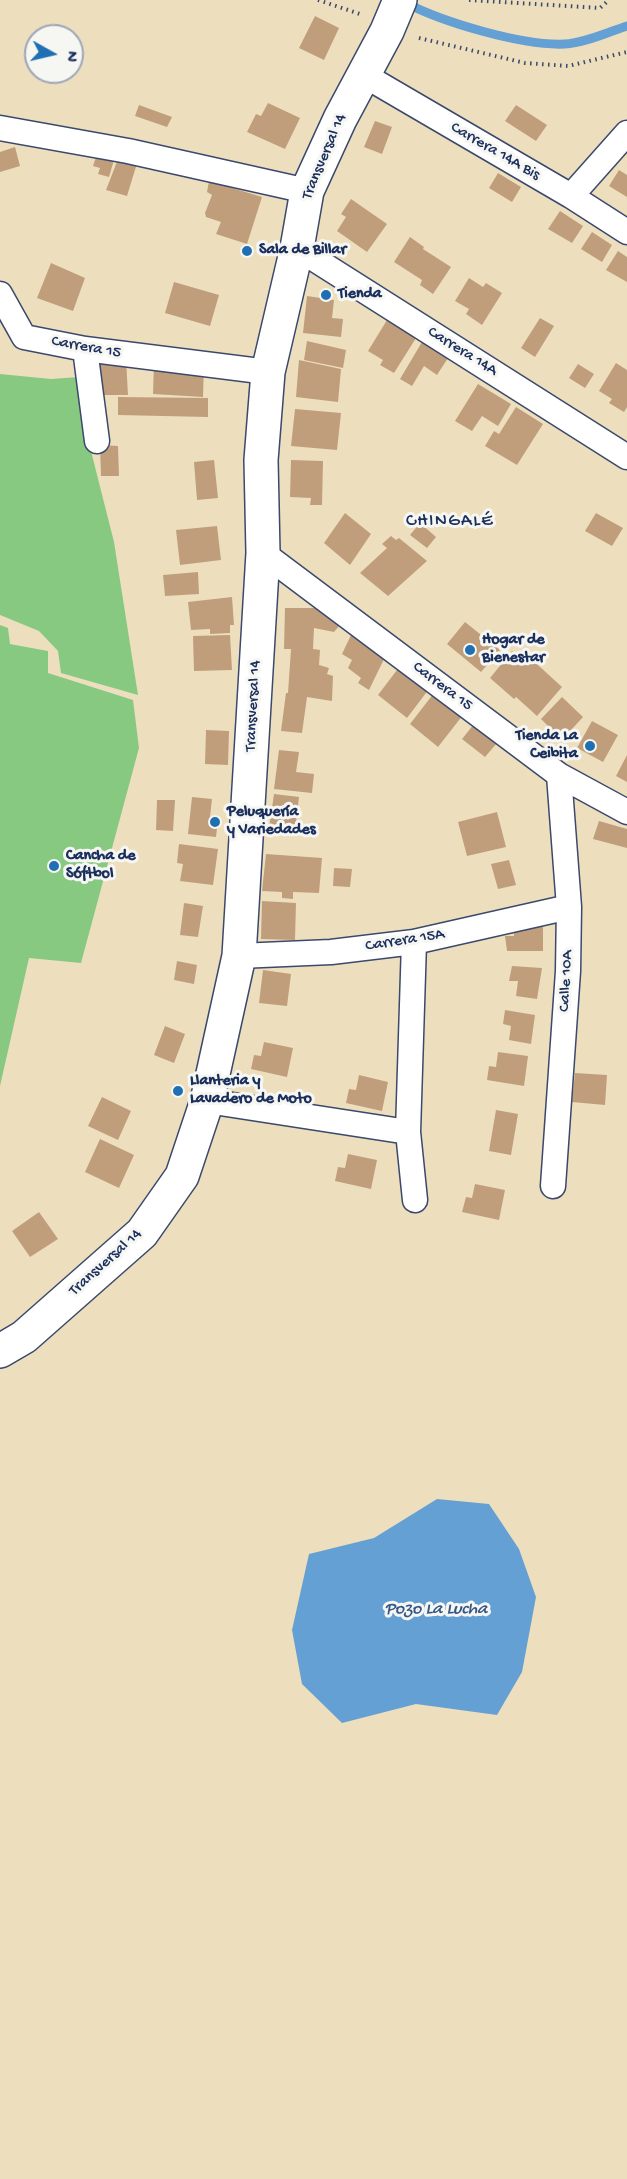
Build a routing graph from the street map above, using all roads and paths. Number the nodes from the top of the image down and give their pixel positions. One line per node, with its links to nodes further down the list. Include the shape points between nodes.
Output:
1 (318, 0): 4 (path)
2 (470, 0): 3 (path, via 600,8)
3 (609, 0)
4 (392, 18): 5 (path, via 525,63 568,66); 6 (street, Transversal 14)
5 (627, 52)
6 (362, 74): 9 (street, Transversal 14); 10 (street, Carrera 14A Bis)
7 (0, 128): 9 (street)
8 (627, 133): 10 (street)
9 (307, 191): 12 (street, Transversal 14)
10 (571, 196): 11 (street, Carrera 14A Bis)
11 (627, 232)
12 (297, 248): 17 (street, Transversal 14); 19 (street, Carrera 14A)
13 (0, 294): 15 (street)
14 (0, 337): 15 (street, Carrera 15)
15 (24, 337): 16 (street, Carrera 15)
16 (86, 349): 17 (street, Carrera 15); 18 (street)
17 (268, 372): 20 (street, Transversal 14, via 261,460)
18 (97, 441)
19 (627, 456)
20 (263, 553): 21 (street, Carrera 15); 25 (street, Transversal 14)
21 (559, 775): 22 (street, Carrera 15); 23 (street, Calle 10A)
22 (627, 812)
23 (569, 908): 24 (street, Carrera 15A); 28 (street, Calle 10A)
24 (414, 942): 25 (street, Carrera 15A, via 331,952); 27 (street)
25 (239, 956): 26 (street, Transversal 14)
26 (207, 1101): 27 (street); 30 (street, Transversal 14, via 182,1176 142,1233 24,1337)
27 (408, 1132): 29 (street)
28 (553, 1186)
29 (415, 1200)
30 (0, 1351)

